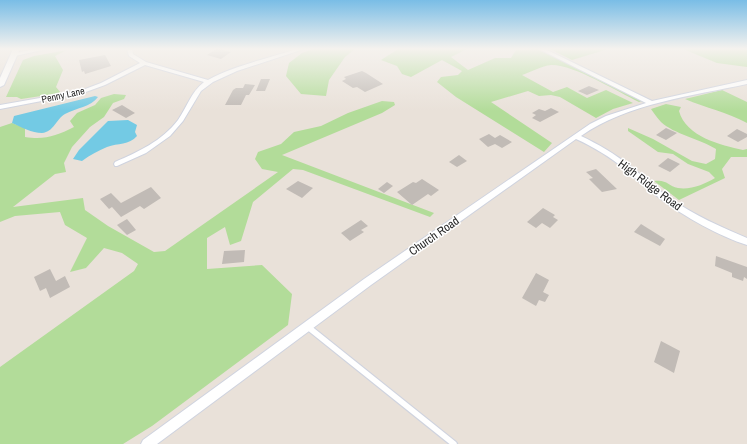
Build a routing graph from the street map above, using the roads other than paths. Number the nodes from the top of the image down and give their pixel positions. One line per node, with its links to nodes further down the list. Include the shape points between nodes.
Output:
1 (7, 70): 8 (street)
2 (131, 70): 10 (street, Penny Lane, via 81,92)
3 (167, 70): 6 (street)
4 (238, 70): 6 (street)
5 (583, 70): 9 (street)
6 (209, 82): 12 (street, via 202,86 175,128 166,137 143,152)
7 (747, 82): 9 (street, Church Road)
8 (0, 85)
9 (651, 103): 11 (street, Church Road, via 608,117)
10 (0, 107)
11 (576, 136): 13 (street, High Ridge Road, via 616,159 678,207 711,226); 14 (street, Church Road)
12 (117, 164)
13 (747, 242)
14 (307, 327): 15 (street, Church Road); 16 (lane)
15 (148, 444)
16 (454, 444)

